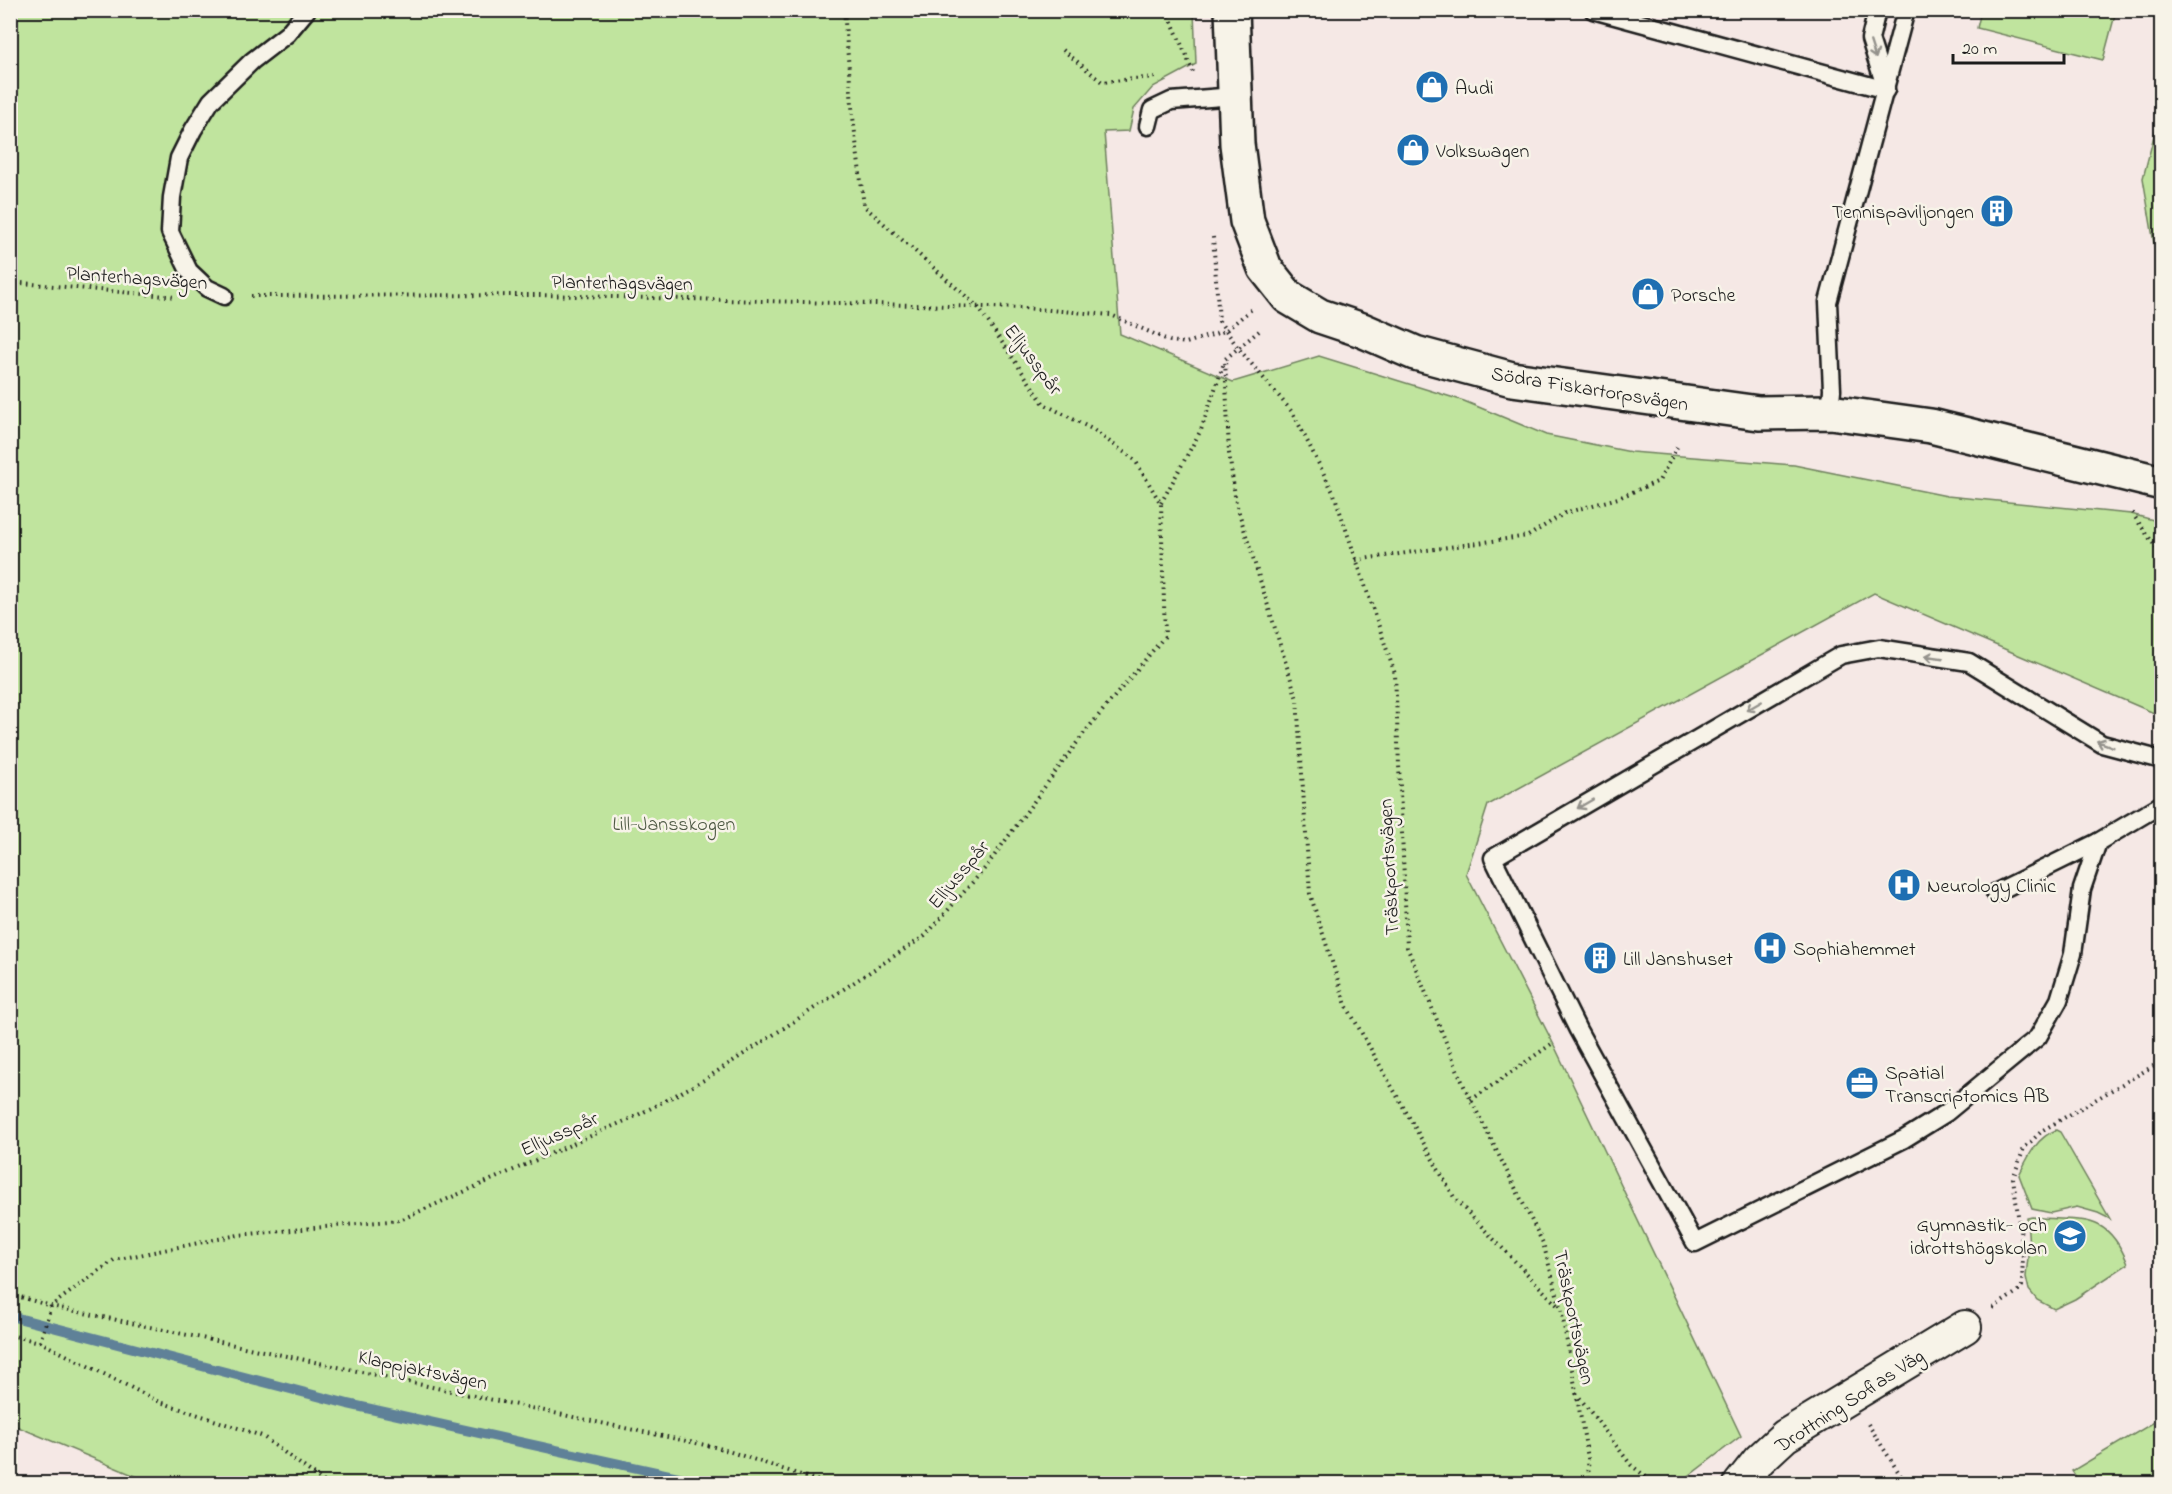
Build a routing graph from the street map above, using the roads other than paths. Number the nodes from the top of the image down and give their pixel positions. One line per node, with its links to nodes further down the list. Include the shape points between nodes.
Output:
1 (307, 10): 9 (lane, via 287,34 211,101 179,158 170,232 189,271 207,288)
2 (1232, 10): 7 (street, Södra Fiskartorpsvägen)
3 (1593, 10): 6 (lane)
4 (1877, 10): 6 (lane, one-way to 6, via 1870,39)
5 (1906, 10): 6 (lane)
6 (1886, 90): 10 (lane, via 1828,302)
7 (1235, 96): 8 (lane, via 1171,101 1152,110); 10 (street, Södra Fiskartorpsvägen, via 1247,221 1265,268 1288,297 1320,316 1415,353 1512,379 1759,412)
8 (1148, 126)
9 (224, 296)
10 (1830, 412): 11 (street, Södra Fiskartorpsvägen, via 1931,426)
11 (2162, 483)
12 (2162, 760): 14 (lane, one-way to 14, via 2102,744 1969,662 1879,648 1841,655 1493,858 1578,1030 1695,1243 1904,1139 1946,1113 2038,1037 2062,991 2073,954 2082,889)
13 (2162, 804): 14 (lane)
14 (2098, 842): 15 (lane)
15 (1995, 893)
16 (1965, 1327): 17 (street, Drottning Sofias Väg, via 1785,1436)
17 (1740, 1484)

